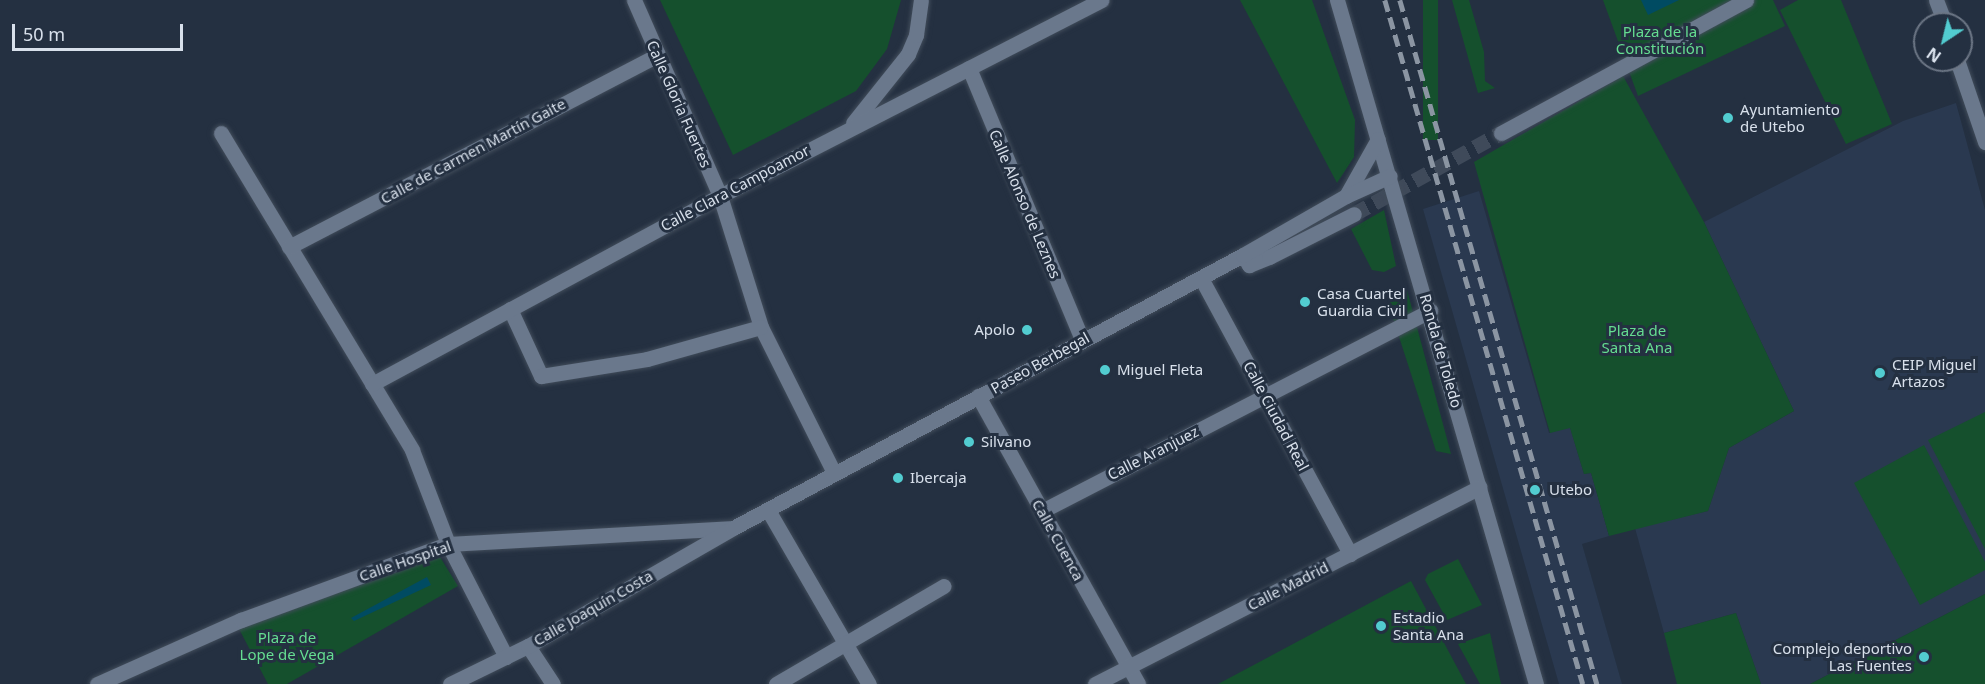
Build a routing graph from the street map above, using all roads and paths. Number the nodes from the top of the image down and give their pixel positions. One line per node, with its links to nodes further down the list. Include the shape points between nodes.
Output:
1 (634, 0): 8 (street, Calle Gloria Fuertes)
2 (921, 0): 11 (street, via 916,34 908,54 880,94)
3 (1102, 0): 9 (street, Calle Clara Campoamor)
4 (1331, 0): 7 (street, Ronda de Toledo)
5 (1337, 0): 7 (street, Ronda de Toledo)
6 (1746, 0): 13 (street)
7 (1342, 18): 14 (street, Ronda de Toledo)
8 (658, 55): 17 (street, Calle Gloria Fuertes); 20 (street, Calle de Carmen Martín Gaite)
9 (969, 68): 11 (street, Calle Clara Campoamor); 26 (street, Calle Alonso de Leznes)
10 (1961, 72): 15 (street)
11 (846, 131): 17 (street, Calle Clara Campoamor)
12 (221, 133): 20 (street)
13 (1501, 133)
14 (1378, 139): 16 (street, Ronda de Toledo); 18 (street)
15 (1985, 142)
16 (1390, 176): 18 (street, Paseo Berbegal); 24 (street, Ronda de Toledo)
17 (720, 196): 23 (street, Calle Clara Campoamor); 25 (street, Calle Gloria Fuertes)
18 (1346, 196): 21 (street, Paseo Berbegal)
19 (1354, 214): 21 (street, via 1249,265)
20 (289, 247): 27 (street)
21 (1243, 255): 22 (street, Paseo Berbegal)
22 (1201, 278): 26 (street, Paseo Berbegal); 28 (street, Calle Ciudad Real)
23 (510, 309): 25 (street, via 541,376 647,359); 27 (street, Calle Clara Campoamor)
24 (1430, 311): 28 (street, Calle Aranjuez); 31 (street, Ronda de Toledo)
25 (761, 327): 30 (street, Calle Gloria Fuertes)
26 (1082, 339): 29 (street, Paseo Berbegal)
27 (372, 384): 35 (street, via 412,450)
28 (1265, 395): 33 (street, Calle Aranjuez); 36 (street, Calle Ciudad Real)
29 (978, 396): 30 (street, Paseo Berbegal); 33 (street, Calle Cuenca)
30 (834, 473): 32 (street, Paseo Berbegal)
31 (1480, 487): 36 (street, Calle Madrid); 49 (street, Ronda de Toledo)
32 (768, 510): 34 (street, Paseo Berbegal); 38 (street)
33 (1042, 511): 41 (street, Calle Cuenca)
34 (733, 528): 35 (street, Calle Hospital); 39 (street, Calle Joaquín Costa)
35 (448, 544): 40 (street); 42 (street, Calle Hospital, via 241,621)
36 (1350, 554): 41 (street, Calle Madrid)
37 (944, 586): 38 (street)
38 (844, 645): 45 (street); 46 (street)
39 (528, 646): 40 (street, Calle Joaquín Costa); 44 (street)
40 (506, 657): 43 (street, Calle Joaquín Costa)
41 (1128, 666): 47 (street, Calle Madrid); 48 (street, Calle Cuenca)
42 (97, 684)
43 (450, 684)
44 (553, 684)
45 (776, 684)
46 (869, 684)
47 (1095, 684)
48 (1138, 684)
49 (1536, 684)

